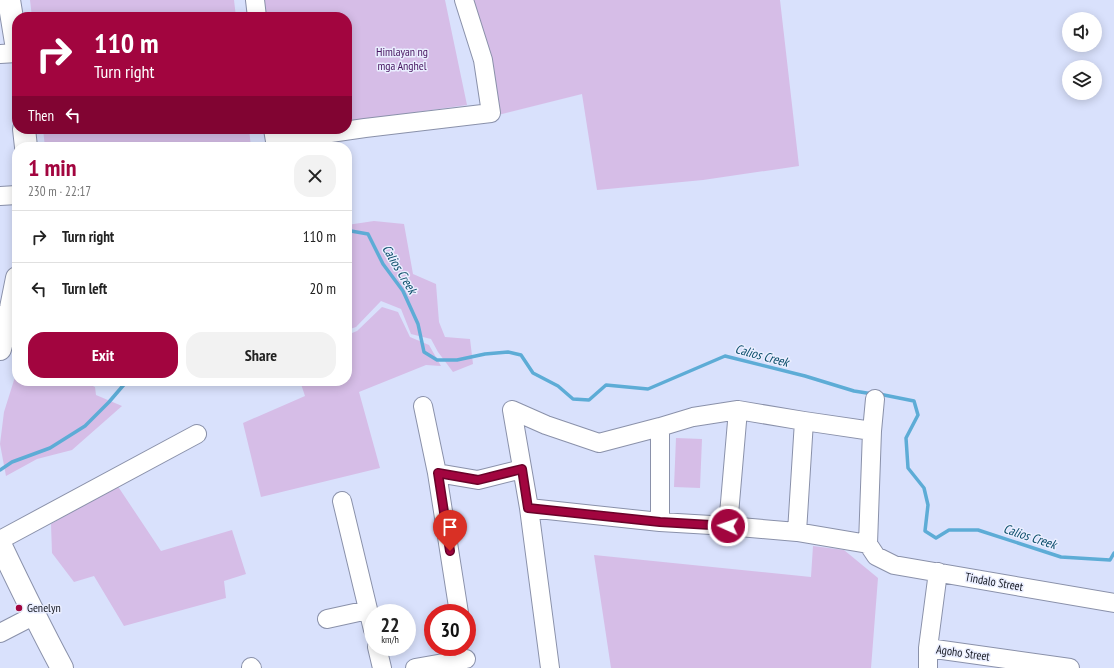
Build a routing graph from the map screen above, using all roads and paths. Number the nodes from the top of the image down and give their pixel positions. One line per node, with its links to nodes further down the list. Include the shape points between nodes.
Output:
1 (9, 0): 5 (main road)
2 (255, 0): 4 (street)
3 (464, 0): 8 (street, via 483,60 491,113)
4 (256, 12)
5 (12, 18)
6 (12, 53): 7 (street)
7 (0, 54)
8 (352, 129)
9 (314, 134): 10 (street)
10 (275, 139)
11 (12, 195): 12 (street)
12 (0, 196)
13 (12, 292): 14 (main road)
14 (6, 308): 15 (main road)
15 (0, 349)
16 (874, 399): 21 (street)
17 (423, 406): 24 (street)
18 (738, 410): 19 (street); 20 (street, via 693,417); 28 (street)
19 (804, 421): 21 (street); 29 (street)
20 (660, 427): 23 (street, via 599,443 512,410); 27 (street)
21 (872, 431): 32 (street)
22 (197, 434): 30 (street)
23 (522, 469): 24 (street, via 478,480); 26 (street)
24 (438, 473): 36 (street)
25 (342, 501): 35 (street)
26 (528, 508): 27 (street, Tindalo Street); 47 (street)
27 (660, 522): 28 (street, Tindalo Street)
28 (728, 526): 29 (street, Tindalo Street)
29 (797, 532): 32 (street, Tindalo Street)
30 (0, 540)
31 (0, 544): 38 (main road)
32 (872, 550): 33 (street, Tindalo Street, via 894,565)
33 (938, 572): 34 (street, Tindalo Street); 41 (street)
34 (1114, 603)
35 (367, 604)
36 (458, 604)
37 (364, 611): 39 (street)
38 (35, 615): 40 (street); 44 (main road)
39 (327, 619)
40 (0, 633)
41 (928, 648): 48 (street); 49 (street, Agoho Street)
42 (379, 656): 45 (street)
43 (466, 658): 46 (street)
44 (62, 668)
45 (382, 668)
46 (415, 668)
47 (550, 668)
48 (928, 668)
49 (1070, 668)

